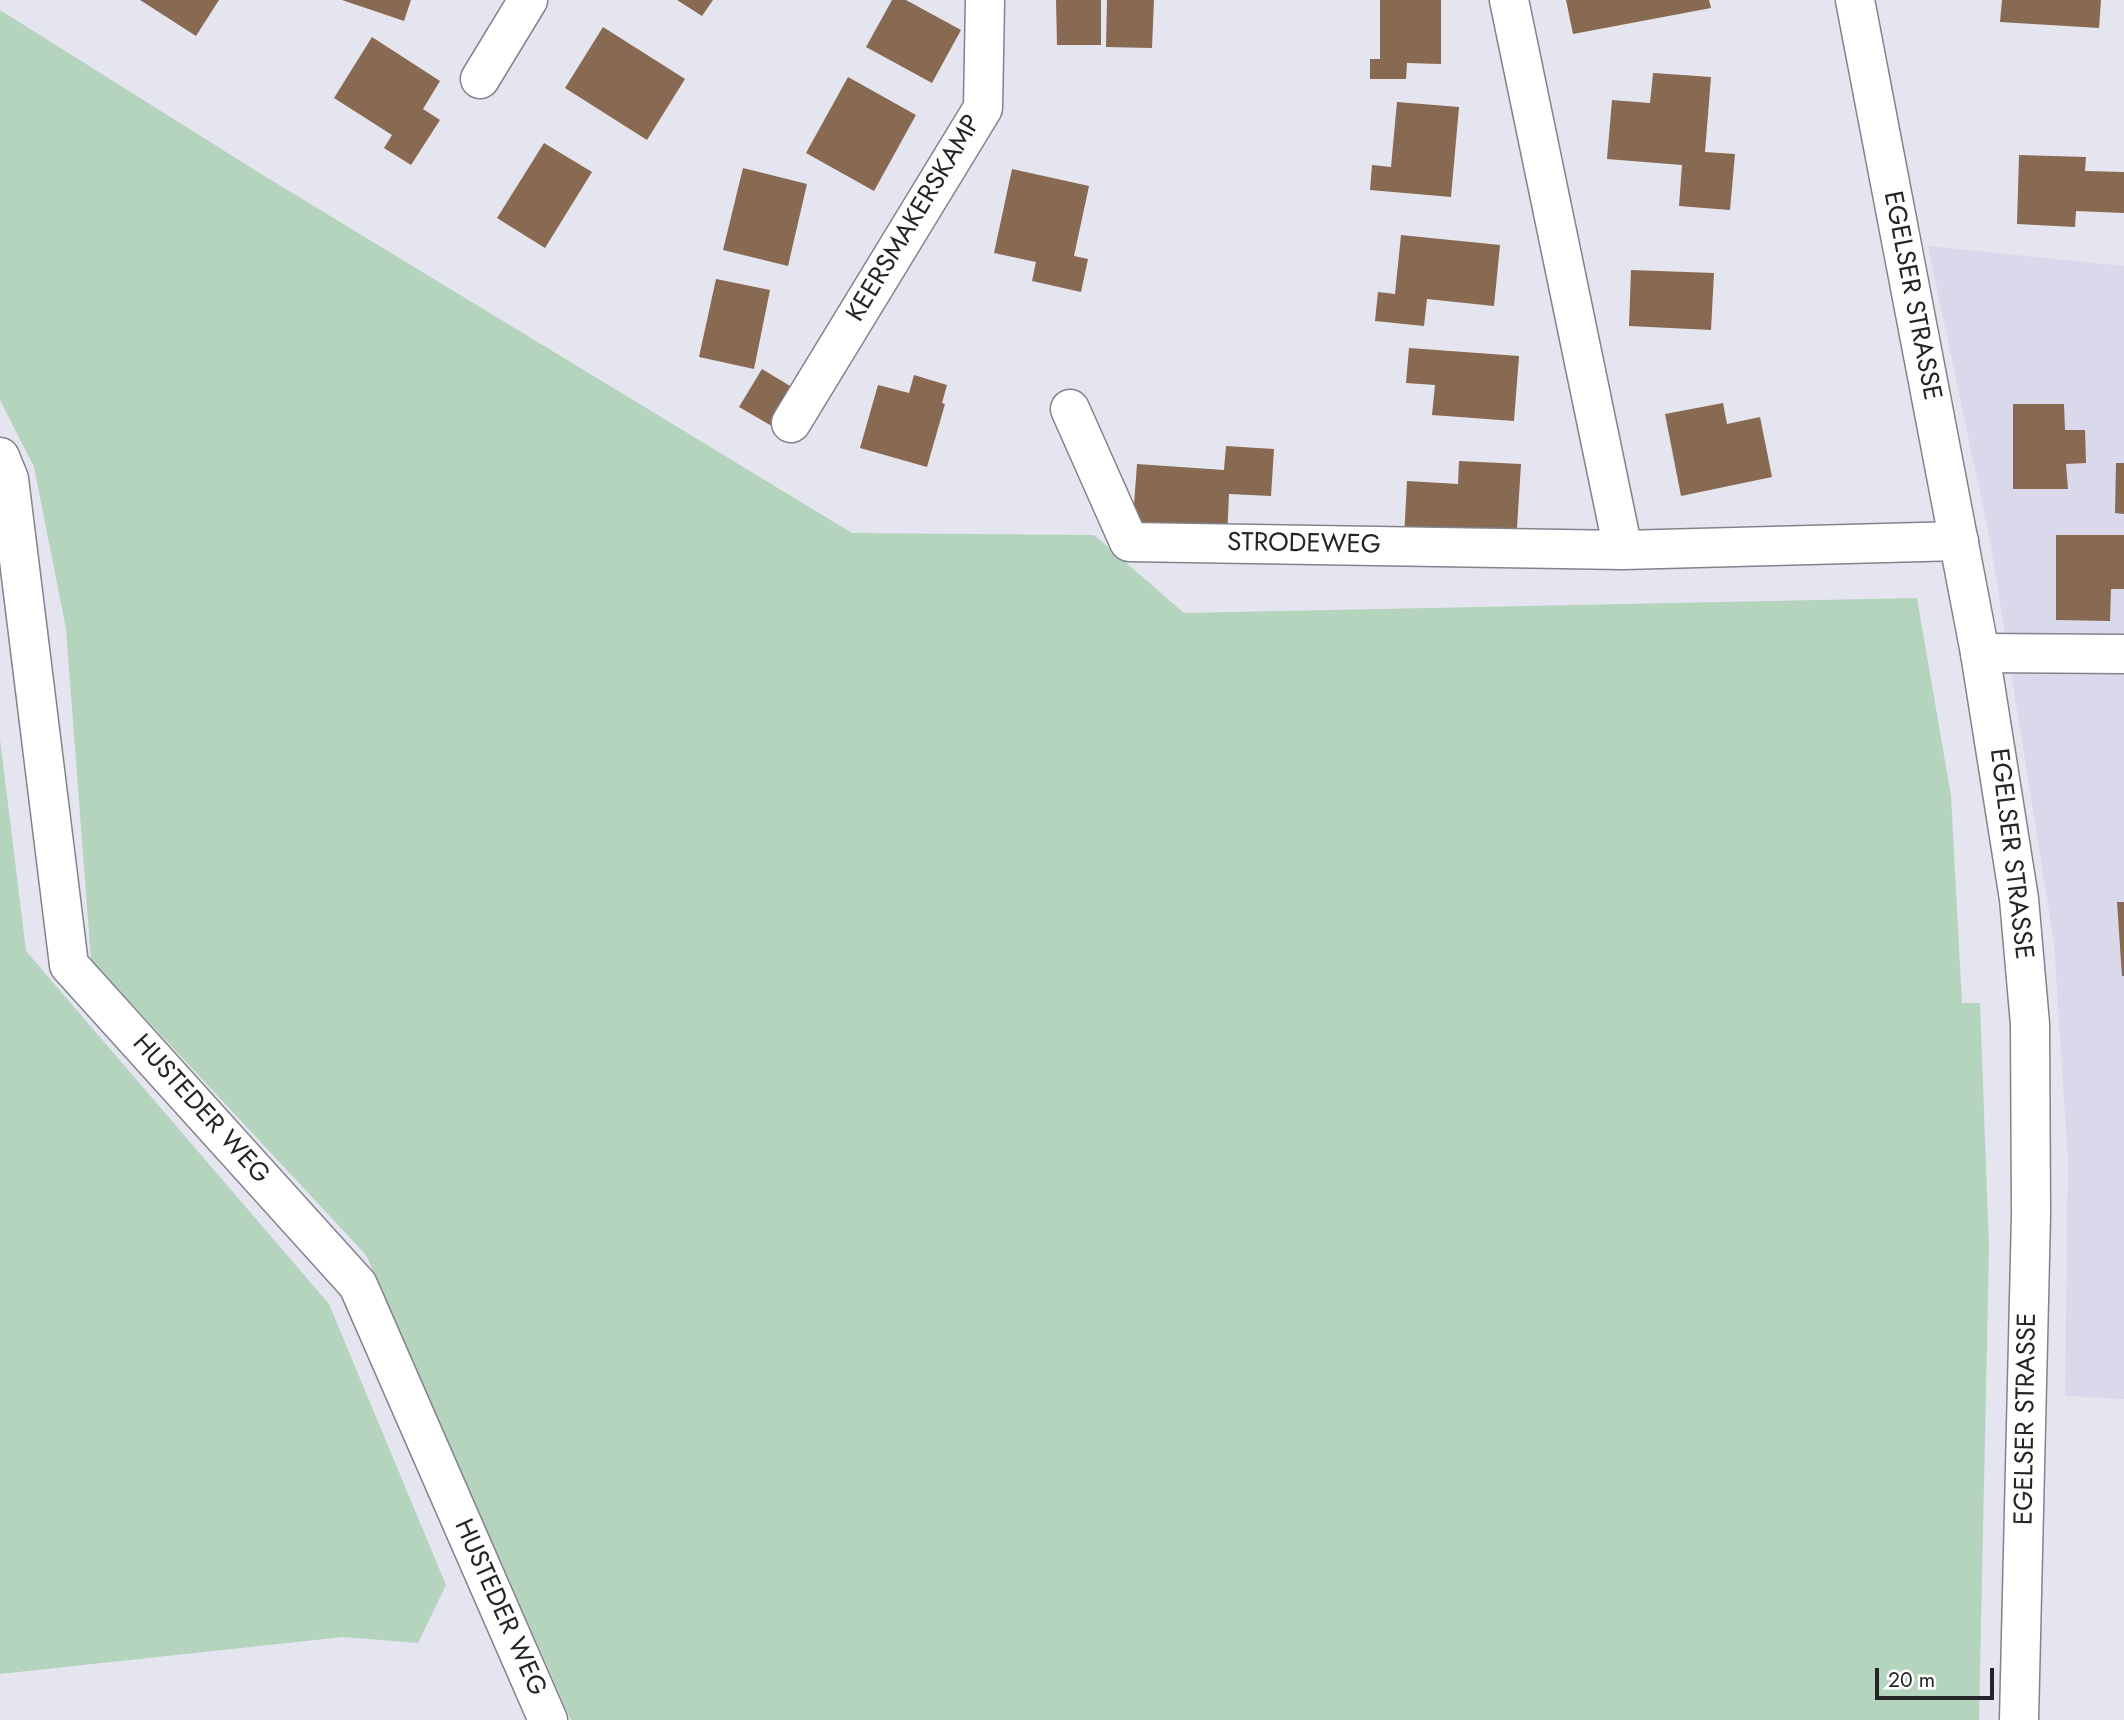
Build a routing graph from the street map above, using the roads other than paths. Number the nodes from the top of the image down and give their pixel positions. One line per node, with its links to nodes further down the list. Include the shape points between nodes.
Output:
1 (528, 0): 5 (street)
2 (985, 0): 7 (street, KEERSMAKERSKAMP, via 983,108)
3 (1509, 0): 10 (street)
4 (1855, 0): 9 (street, EGELSER STRASSE)
5 (480, 79)
6 (1070, 409): 10 (street, STRODEWEG, via 1129,542)
7 (790, 423)
8 (0, 457): 13 (street, HUSTEDER WEG, via 9,479 69,965 358,1285)
9 (1959, 541): 10 (street, STRODEWEG); 11 (street, EGELSER STRASSE)
10 (1623, 550)
11 (1980, 653): 12 (street); 14 (street, EGELSER STRASSE, via 2019,899 2029,1024 2031,1228)
12 (2124, 654)
13 (548, 1720)
14 (2019, 1720)

